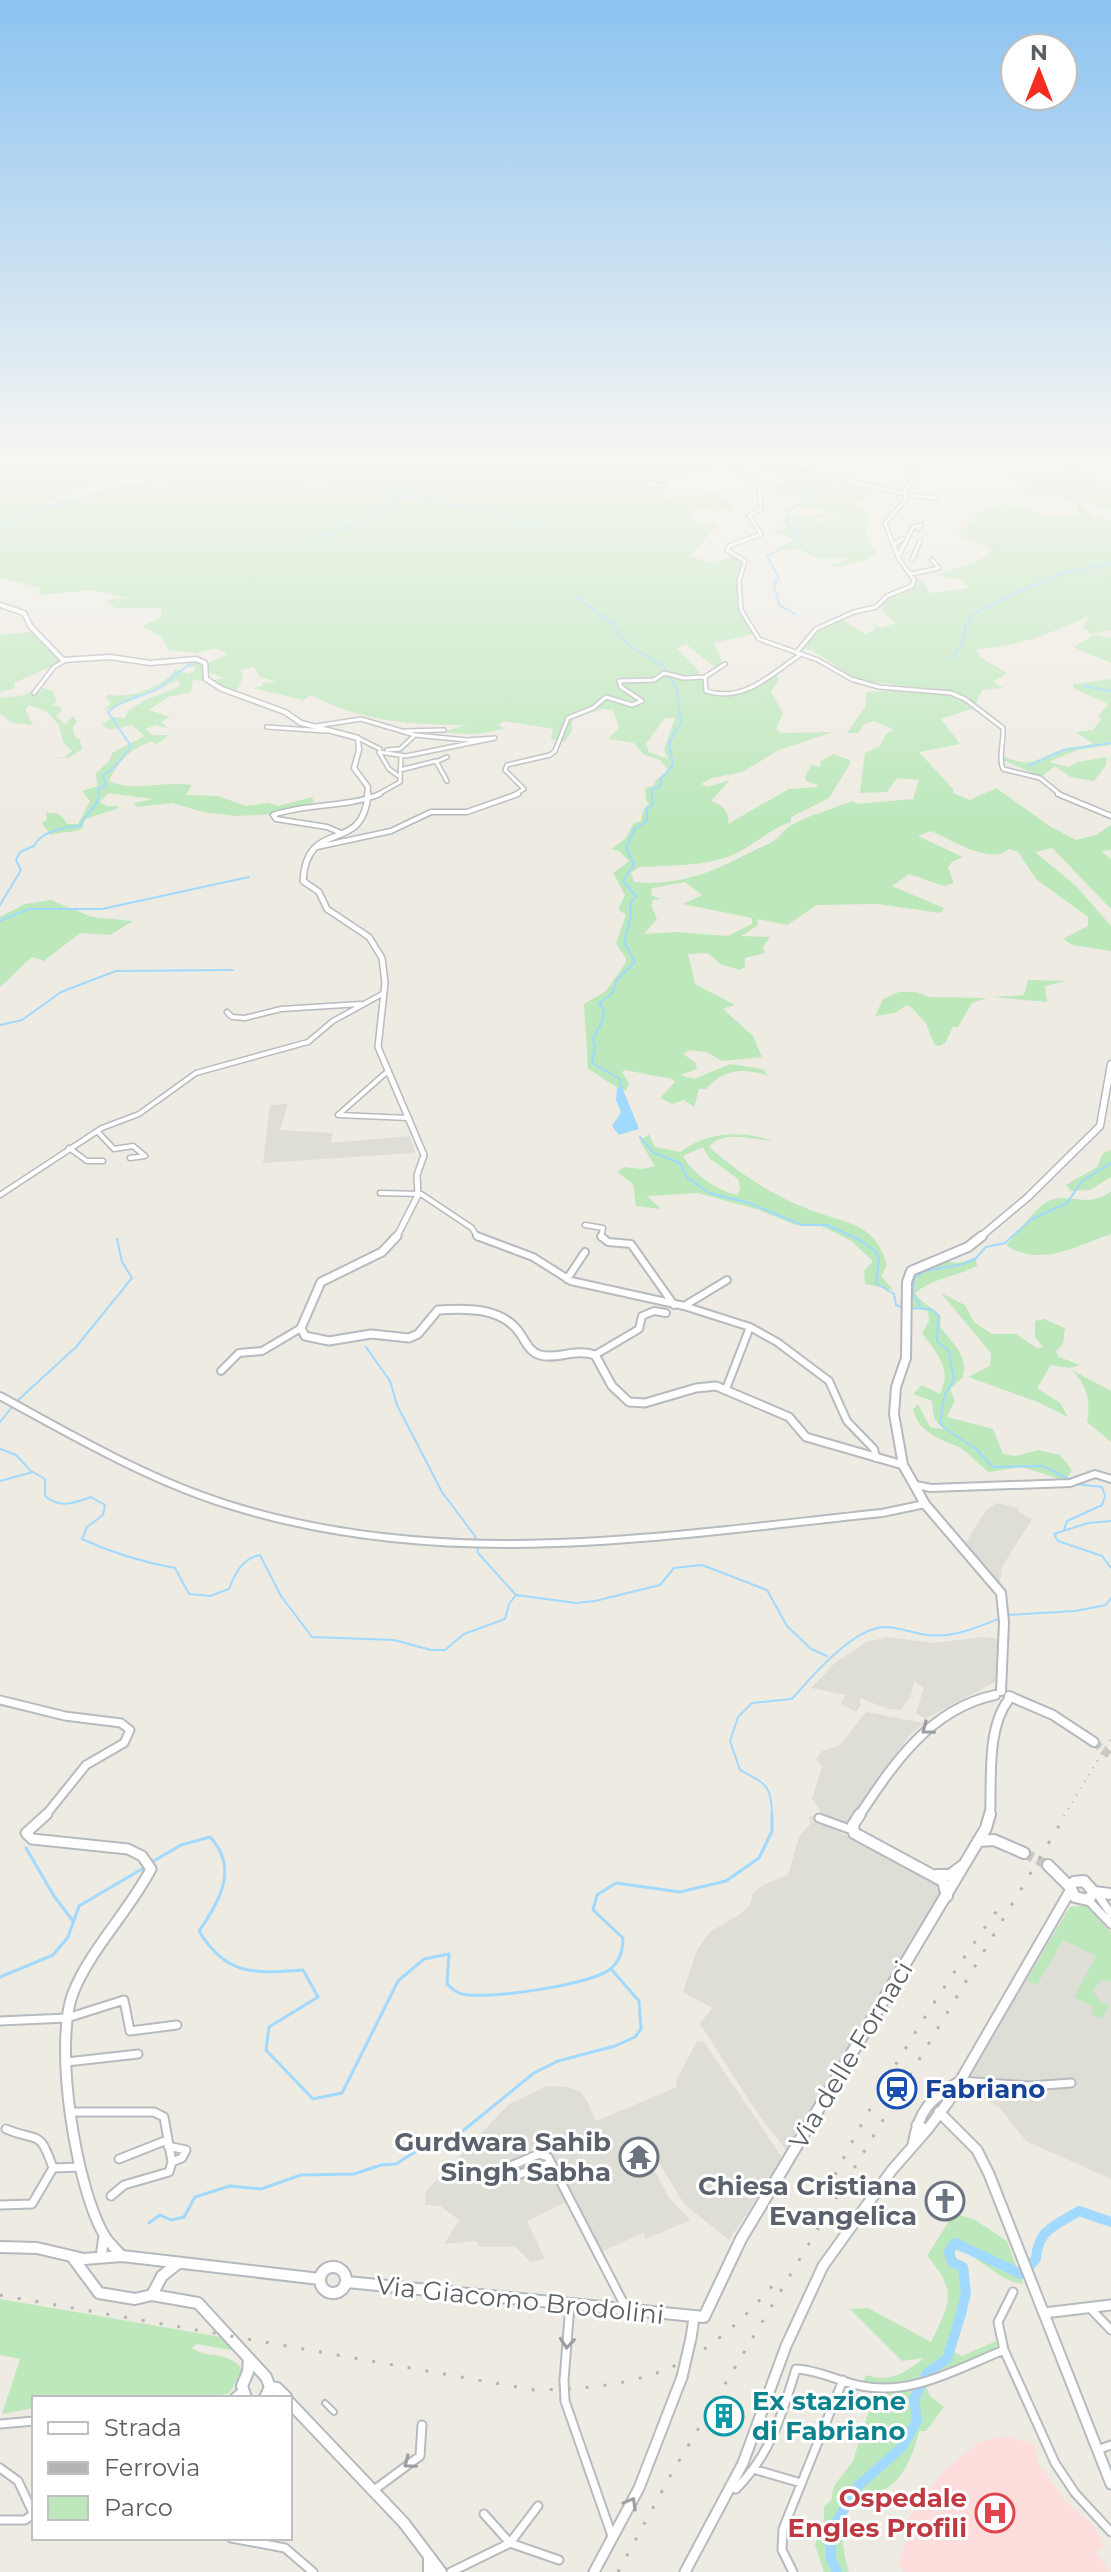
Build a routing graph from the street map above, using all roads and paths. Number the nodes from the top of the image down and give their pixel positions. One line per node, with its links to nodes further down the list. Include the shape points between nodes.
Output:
1 (740, 578): 4 (street, via 741,610 759,639)
2 (913, 578): 4 (street, via 912,586 876,607 816,629)
3 (0, 605): 5 (street, via 24,613 32,632 46,638 55,655)
4 (798, 654): 7 (street, via 743,692 710,694); 27 (street, via 879,687 931,690 965,699 1003,728 1003,769 1040,778 1059,795)
5 (66, 660): 8 (street); 9 (street, via 196,659 205,663 203,675 213,684)
6 (725, 664): 7 (street)
7 (705, 677): 29 (street, via 667,673 649,682 619,681 642,701 632,705 600,699 593,708 568,718 550,755 507,765 505,770 522,785 521,793 467,812 431,812 391,831)
8 (34, 693)
9 (265, 703): 10 (street); 11 (street)
10 (281, 713)
11 (310, 726): 14 (street); 15 (street, via 361,719)
12 (267, 727): 14 (street)
13 (444, 730): 15 (street)
14 (326, 731): 17 (street)
15 (404, 731): 16 (street)
16 (414, 736): 18 (street); 20 (street, via 495,738)
17 (358, 738): 19 (street); 26 (street, via 354,768 368,787)
18 (400, 749): 19 (street); 20 (street, via 406,751)
19 (379, 751): 20 (street); 24 (street)
20 (403, 757): 23 (street)
21 (447, 757): 22 (street)
22 (436, 762): 23 (street); 25 (street)
23 (400, 770): 24 (street)
24 (400, 777): 26 (street, via 396,786)
25 (447, 781)
26 (367, 799): 28 (street, via 361,823); 28 (street, via 273,815)
27 (1111, 816)
28 (341, 833): 29 (street)
29 (312, 848): 30 (street, via 302,869 303,881 319,892 327,909 369,937 382,958)
30 (384, 993): 31 (street); 34 (street, via 378,1047)
31 (366, 1003): 32 (street, via 281,1009 245,1018); 36 (street, via 308,1042 204,1070 139,1114)
32 (227, 1012)
33 (1111, 1064): 57 (main road, via 1100,1126 968,1247 911,1271 906,1358 894,1414)
34 (388, 1071): 35 (street); 35 (street, via 338,1115)
35 (410, 1119): 41 (street, via 424,1152)
36 (97, 1131): 37 (street); 38 (street, via 114,1149 133,1146 145,1156)
37 (69, 1148): 39 (street, via 87,1161); 42 (street)
38 (130, 1158)
39 (103, 1161)
40 (380, 1193): 41 (street)
41 (417, 1193): 45 (street, via 472,1228 479,1239 533,1257); 51 (street, via 394,1242 321,1282)
42 (0, 1195)
43 (585, 1225): 47 (street, via 603,1228 601,1238 608,1242 631,1244)
44 (585, 1252): 45 (street)
45 (567, 1279): 47 (street)
46 (727, 1280): 48 (street)
47 (675, 1306): 48 (street)
48 (684, 1306): 50 (street)
49 (666, 1313): 52 (street, via 642,1316 639,1329)
50 (750, 1327): 54 (street); 56 (street, via 829,1381 847,1421 874,1449)
51 (301, 1328): 52 (street, via 315,1340 371,1334 409,1338 438,1310 464,1308 514,1326 533,1353 546,1356 572,1349); 53 (street, via 262,1351 239,1353)
52 (595, 1355): 54 (street, via 612,1386 629,1402 645,1403 705,1386)
53 (221, 1371)
54 (726, 1389): 56 (street, via 789,1417 806,1437)
55 (0, 1396): 60 (street, via 145,1472 231,1506 340,1533 466,1546 551,1547 682,1536)
56 (876, 1459): 57 (street)
57 (903, 1465): 59 (main road)
58 (1111, 1479): 59 (street, via 1095,1474 1072,1482 936,1488)
59 (911, 1484): 60 (main road)
60 (925, 1504): 61 (main road, Via delle Fornaci, via 997,1584 1004,1622)
61 (1003, 1697): 63 (main road, via 1053,1715); 65 (main road, one-way to 65, via 980,1696 917,1736); 66 (main road, Via delle Fornaci, via 990,1818)
62 (2, 1702): 76 (street, via 127,1726 124,1743 86,1765 50,1812 26,1833 32,1839 117,1847 142,1856 150,1866 75,1988)
63 (1094, 1742)
64 (819, 1818): 65 (street)
65 (852, 1830): 70 (main road)
66 (978, 1841): 67 (main road, via 994,1840); 68 (main road, Via delle Fornaci)
67 (1024, 1853)
68 (968, 1862): 70 (main road, via 950,1875); 73 (main road, Via delle Fornaci)
69 (1048, 1865): 71 (main road)
70 (935, 1875): 73 (main road, via 946,1884)
71 (1083, 1893): 72 (main road); 74 (street); 75 (street); 81 (street, via 1062,1910)
72 (1111, 1894)
73 (947, 1898): 117 (main road, Via delle Fornaci, via 743,2236 711,2307 704,2317)
74 (1111, 1914)
75 (1111, 1924)
76 (67, 2018): 77 (street); 78 (street, via 124,2000 130,2031); 80 (street)
77 (0, 2021)
78 (177, 2025)
79 (138, 2054): 80 (street)
80 (67, 2062): 85 (street)
81 (960, 2081): 82 (street); 83 (street); 84 (street)
82 (1071, 2083)
83 (938, 2094): 84 (street); 86 (street)
84 (940, 2111): 88 (street); 115 (street, via 977,2150)
85 (71, 2112): 89 (street, via 154,2112 164,2117); 94 (street)
86 (917, 2125): 88 (street); 90 (street)
87 (6, 2129): 95 (street, via 42,2139)
88 (927, 2130): 90 (street)
89 (168, 2143): 91 (street); 92 (street); 92 (street, via 186,2150)
90 (913, 2145): 138 (street, via 843,2235 808,2294)
91 (119, 2159)
92 (172, 2162): 96 (street, via 169,2172 124,2185)
93 (551, 2163): 93 (street, via 544,2153 499,2171 509,2178); 116 (street)
94 (80, 2167): 95 (street); 98 (street)
95 (53, 2168): 97 (street, via 32,2204)
96 (111, 2196)
97 (0, 2205)
98 (104, 2236): 101 (street); 102 (street)
99 (0, 2247): 100 (main road, Via Giacomo Brodolini)
100 (72, 2256): 102 (main road, Via Giacomo Brodolini); 107 (main road)
101 (122, 2256): 102 (main road, Via Giacomo Brodolini); 103 (main road, Via Giacomo Brodolini)
102 (101, 2257): 107 (main road, via 91,2271)
103 (154, 2262): 104 (main road, Via Giacomo Brodolini); 105 (main road)
104 (179, 2263): 105 (main road); 106 (main road, Via Giacomo Brodolini)
105 (161, 2279): 110 (main road); 111 (main road, via 166,2291)
106 (320, 2279): 108 (main road, Via Giacomo Brodolini, via 330,2293 339,2292); 108 (main road, Via Giacomo Brodolini, via 336,2267 346,2273)
107 (91, 2282): 110 (main road, via 99,2293 135,2299)
108 (347, 2282): 112 (main road, Via Giacomo Brodolini)
109 (1013, 2292): 119 (street, via 998,2322)
110 (152, 2295): 111 (main road)
111 (177, 2297): 120 (main road, via 198,2303)
112 (570, 2305): 116 (main road, Via Giacomo Brodolini); 146 (street, one-way to 146, bridge, via 565,2401)
113 (1111, 2305): 114 (street)
114 (1089, 2308): 115 (street); 118 (street)
115 (1042, 2309): 133 (street)
116 (628, 2311): 117 (main road, Via Giacomo Brodolini)
117 (694, 2318): 146 (street, one-way to 117, bridge, via 639,2488 682,2377)
118 (1111, 2330)
119 (1004, 2350): 122 (street, via 905,2387); 145 (street, via 1055,2463)
120 (249, 2358): 121 (main road); 123 (main road)
121 (264, 2375): 123 (main road, via 253,2374); 124 (main road)
122 (843, 2380): 135 (street, via 796,2369 774,2438); 136 (street)
123 (241, 2392)
124 (268, 2394): 125 (main road, via 277,2388)
125 (284, 2396)
126 (325, 2403): 128 (street)
127 (292, 2404): 139 (main road)
128 (334, 2412)
129 (32, 2421): 130 (street)
130 (0, 2424)
131 (422, 2425): 139 (street, one-way to 139, via 420,2456)
132 (1111, 2445): 133 (street)
133 (1097, 2450): 137 (street)
134 (0, 2468): 141 (street, via 17,2478)
135 (753, 2469): 136 (street); 138 (street, via 736,2489)
136 (801, 2483): 157 (street, via 781,2540)
137 (1111, 2484)
138 (731, 2486): 156 (street)
139 (374, 2490): 149 (main road)
140 (538, 2506): 148 (street)
141 (32, 2513)
142 (484, 2514): 148 (street)
143 (32, 2516): 144 (street)
144 (0, 2520)
145 (1111, 2532)
146 (612, 2537): 155 (street)
147 (244, 2540): 151 (street, via 283,2546)
148 (510, 2543): 150 (street); 154 (street)
149 (428, 2555): 152 (main road); 153 (main road)
150 (559, 2560)
151 (313, 2572)
152 (429, 2572)
153 (441, 2572)
154 (451, 2572)
155 (594, 2572)
156 (685, 2572)
157 (793, 2572)

